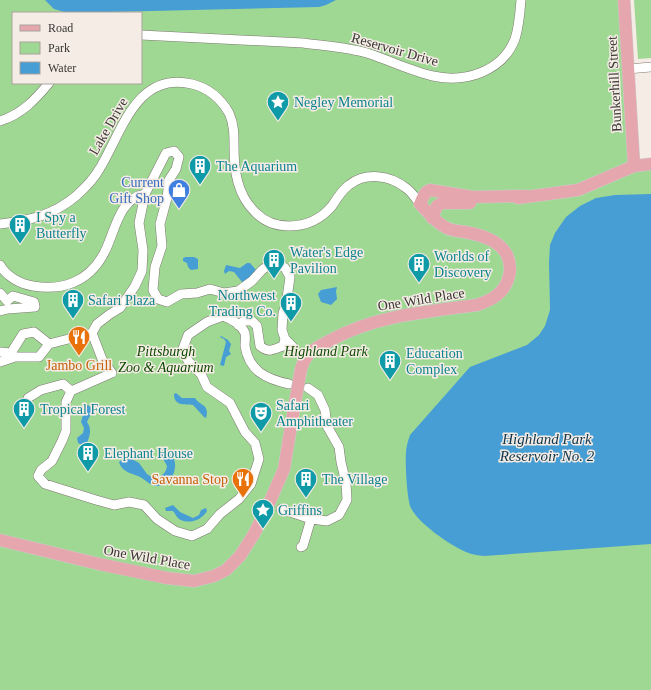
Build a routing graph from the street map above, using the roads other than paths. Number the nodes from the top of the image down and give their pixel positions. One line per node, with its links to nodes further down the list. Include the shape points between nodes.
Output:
1 (521, 0): 3 (street, Reservoir Drive, via 518,30 509,49 492,67 466,78 434,76 369,54 326,45)
2 (624, 0): 5 (main road, Bunkerhill Street)
3 (142, 35)
4 (651, 67): 5 (street)
5 (628, 69): 9 (main road, Bunkerhill Street)
6 (48, 84): 7 (street, via 24,110)
7 (0, 121)
8 (651, 164): 9 (main road)
9 (634, 166): 11 (main road, via 578,190)
10 (145, 194): 15 (street, via 128,204 117,221 104,254 94,267 83,277 66,286 47,288 27,285 11,277); 19 (street, via 139,222 143,250 142,272 120,308 97,324); 20 (street, via 166,153 174,151 179,157 169,180 160,224 162,246 155,267 153,290 158,299 167,302 181,294 210,289 224,293 238,291 270,264 278,264 285,268 290,277 283,313 282,330)
11 (526, 196): 12 (main road, via 473,197 430,190 425,193); 13 (main road, via 480,204 442,203 437,206)
12 (420, 204): 13 (main road, One Wild Place); 14 (street, Lake Drive, via 406,188 383,177 374,176 349,185 325,213 311,222 288,226 268,222 251,208 241,194 235,172 234,130 221,100 202,87 176,82 152,89 135,104 100,169 73,198 40,217)
13 (432, 218): 32 (main road, One Wild Place, bridge, via 445,228 482,236 500,246 510,266 508,282 502,292 489,301 477,305 395,316 360,326 310,352 301,369 284,469 254,534 240,556 226,570 194,581 167,578)
14 (0, 224)
15 (0, 265)
16 (0, 293): 17 (street, via 7,301 13,296 34,302 35,307)
17 (0, 312)
18 (238, 325): 20 (street, via 244,321 252,321 257,326 260,346 266,351 283,346); 26 (street, via 245,333 249,362 261,375); 28 (street, via 223,316 207,322 188,335 182,351 201,374 207,388 230,403 245,432 256,443 260,459 251,484 238,499 207,529 192,536 175,531 157,520 144,505 129,502 114,505 45,484 38,476 52,460 62,441 66,430 66,402)
19 (92, 333): 21 (street); 28 (street, via 102,359 112,373)
20 (285, 339): 22 (street)
21 (49, 344): 24 (street, via 39,357); 24 (street, via 34,332 23,334)
22 (293, 347)
23 (0, 352): 24 (street)
24 (13, 355): 25 (street)
25 (0, 362)
26 (289, 384)
27 (308, 388): 31 (street, via 318,395 325,410 327,426 339,447 347,500 339,515 327,521)
28 (71, 391): 29 (street, via 63,384 41,390)
29 (28, 398)
30 (281, 509): 31 (street)
31 (311, 519): 33 (street)
32 (0, 540)
33 (301, 547)

